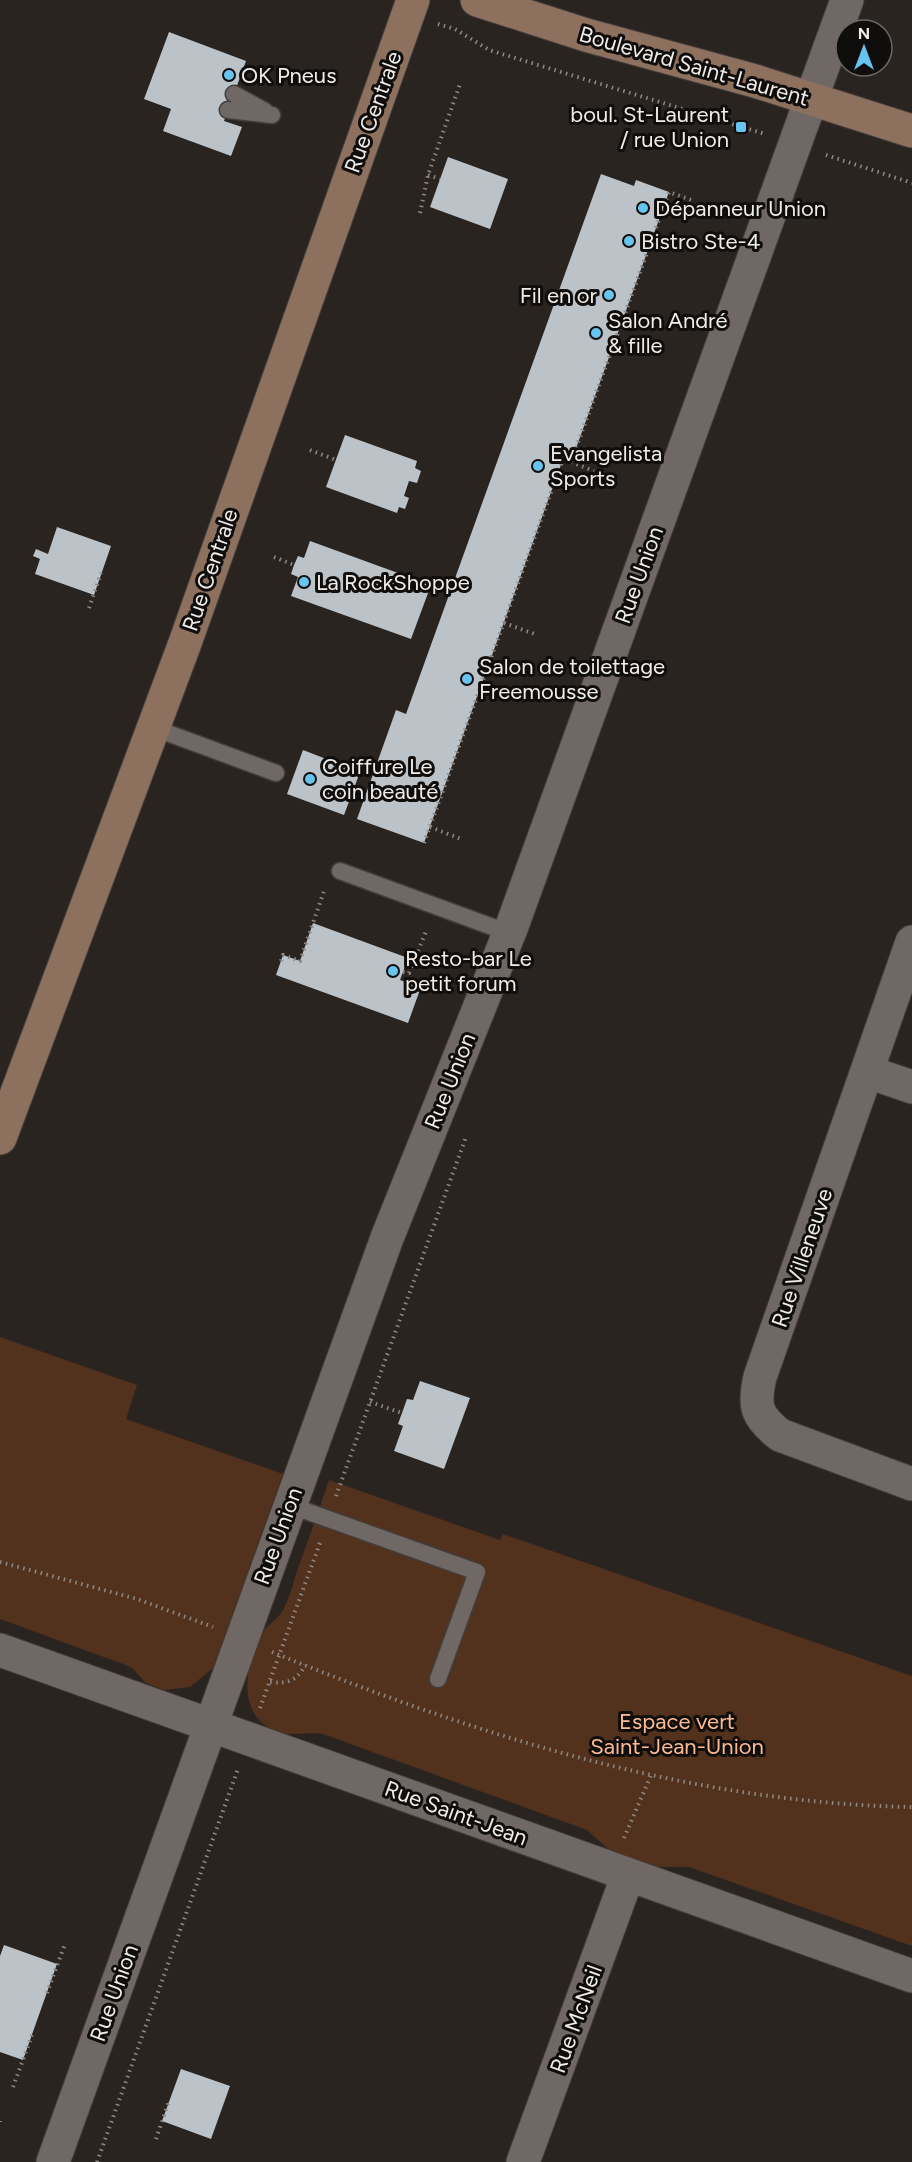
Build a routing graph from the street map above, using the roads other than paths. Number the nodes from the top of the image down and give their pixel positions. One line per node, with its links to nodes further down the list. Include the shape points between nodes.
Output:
1 (413, 0): 6 (street, Rue Centrale)
2 (477, 0): 4 (street, Boulevard Saint-Laurent)
3 (847, 0): 4 (street, Rue Union)
4 (810, 99): 5 (street, Boulevard Saint-Laurent); 9 (street, Rue Union)
5 (912, 131)
6 (154, 728): 7 (lane); 13 (street, Rue Centrale)
7 (276, 773)
8 (340, 871): 9 (lane)
9 (509, 933): 15 (street, Rue Union, via 391,1228)
10 (912, 942): 11 (street, Rue Villeneuve)
11 (868, 1072): 12 (street); 14 (street, Rue Villeneuve, via 756,1397 765,1423 780,1436)
12 (912, 1087)
13 (0, 1138)
14 (912, 1484)
15 (289, 1505): 17 (lane, via 477,1572); 18 (street, Rue Union)
16 (0, 1650): 18 (street, Rue Saint-Jean)
17 (438, 1679)
18 (212, 1725): 19 (street, Rue Saint-Jean); 21 (street, Rue Union)
19 (624, 1860): 20 (street, Rue Saint-Jean); 22 (street, Rue McNeil)
20 (912, 1976)
21 (53, 2162)
22 (524, 2162)

